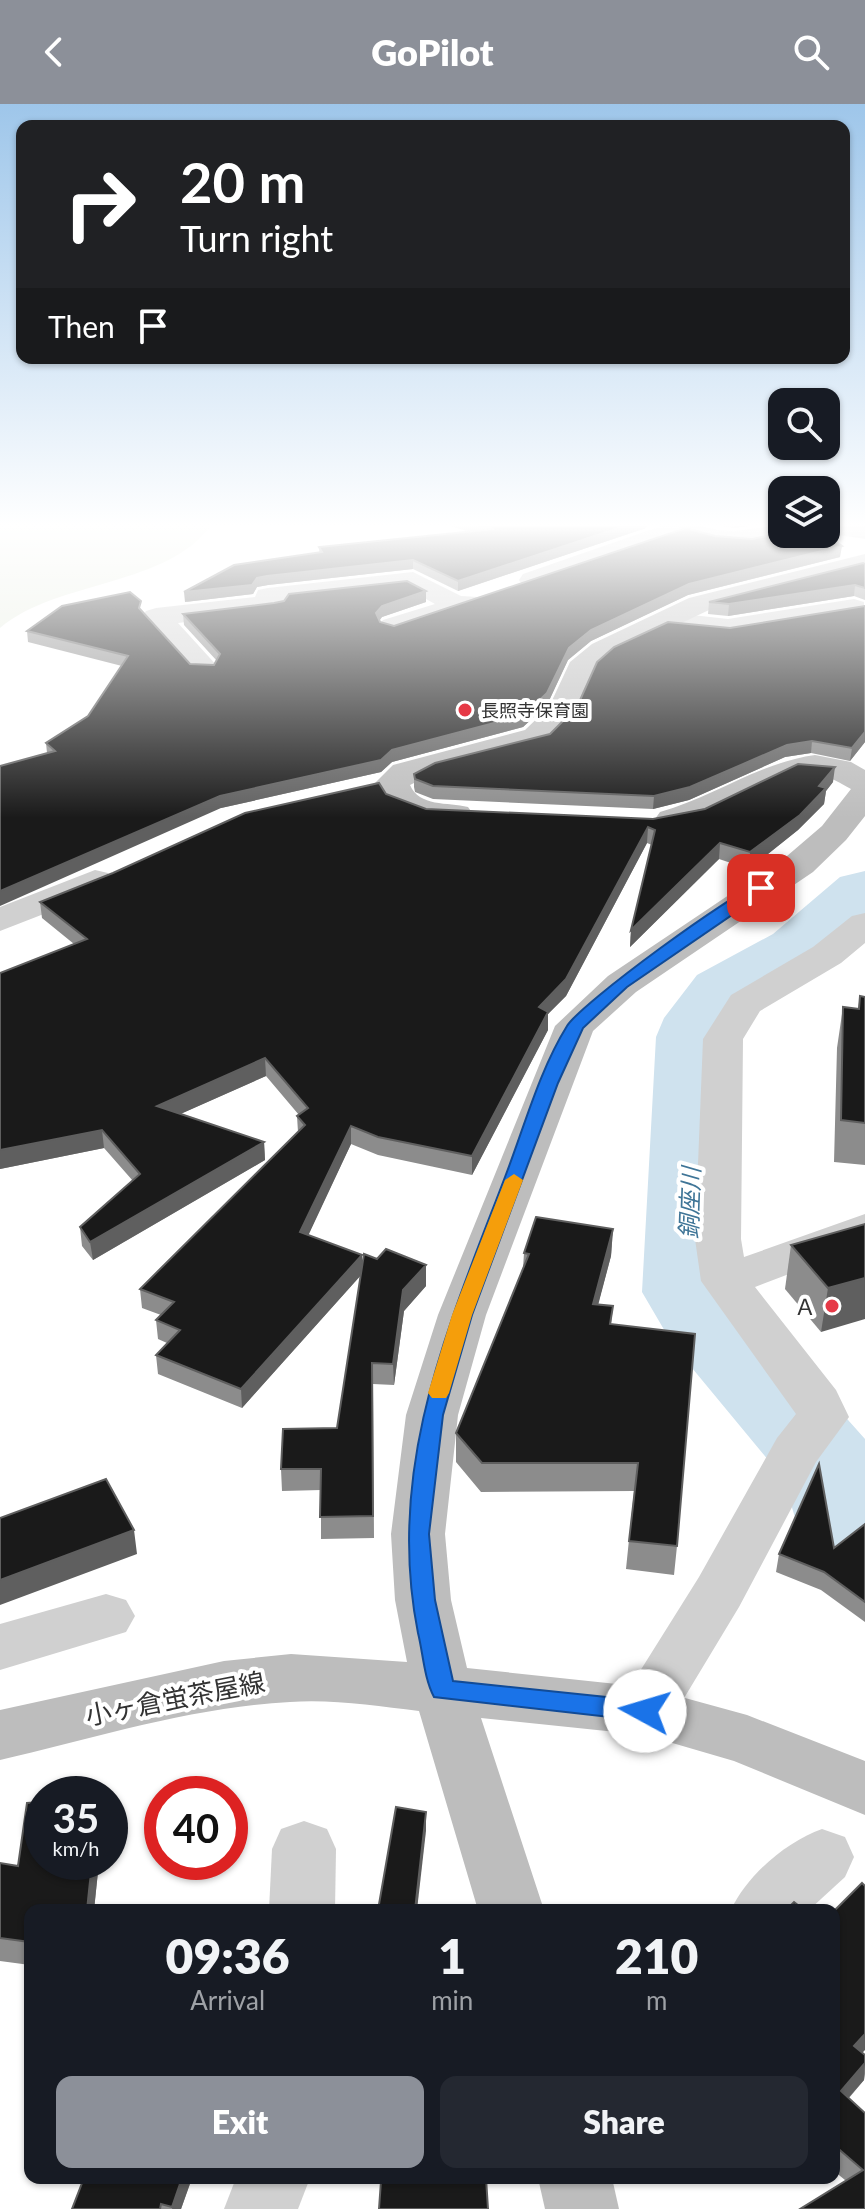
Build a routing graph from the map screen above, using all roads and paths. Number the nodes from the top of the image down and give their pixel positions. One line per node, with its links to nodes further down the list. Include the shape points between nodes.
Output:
1 (160, 621): 7 (street)
2 (408, 621): 6 (street)
3 (665, 621): 10 (street, via 602,650 581,668 563,711 536,737 422,766 378,786 426,812)
4 (667, 621): 5 (street, via 728,628)
5 (771, 621)
6 (393, 626)
7 (204, 668)
8 (865, 783): 11 (street, via 847,769 796,765 678,819)
9 (865, 793): 19 (street, via 834,833 800,864 622,984 575,1026 462,1315 432,1415 418,1534 423,1600)
10 (491, 815)
11 (638, 822)
12 (128, 867): 13 (street)
13 (0, 920)
14 (865, 924): 16 (street, via 827,955 745,1003 723,1039 718,1239)
15 (865, 1229): 16 (street)
16 (725, 1281): 20 (street, via 818,1403 810,1434)
17 (106, 1616): 18 (street)
18 (0, 1647)
19 (442, 1690): 20 (street, 小ヶ倉蛍茶屋線); 21 (street, 小ヶ倉蛍茶屋線, via 291,1678 224,1685); 24 (street)
20 (645, 1711): 22 (street, 小ヶ倉蛍茶屋線, via 747,1740)
21 (0, 1735)
22 (865, 1789)
23 (822, 1857): 25 (street)
24 (509, 1904)
25 (771, 1904)
26 (271, 2184): 28 (street)
27 (576, 2184): 29 (street)
28 (261, 2209)
29 (582, 2209)

